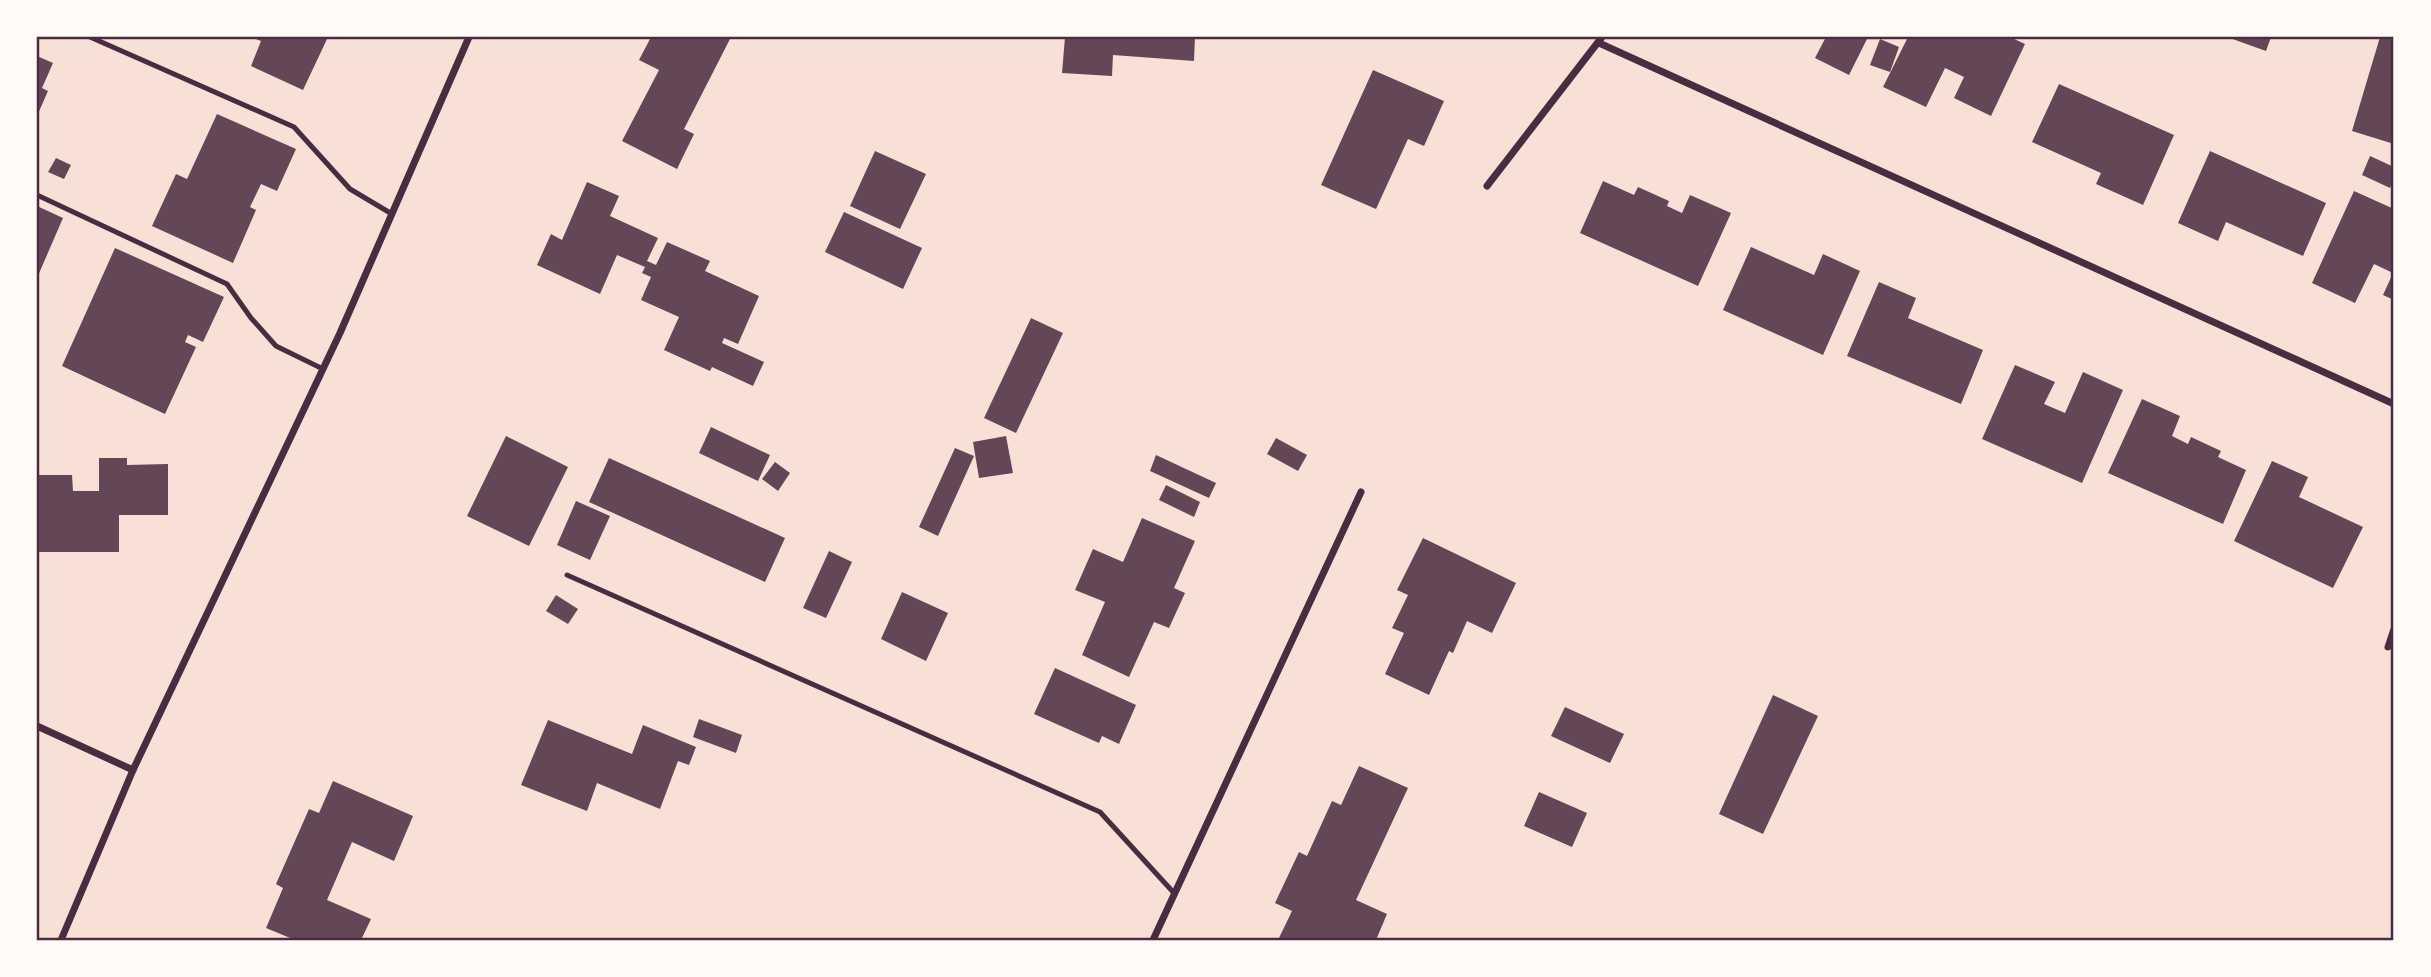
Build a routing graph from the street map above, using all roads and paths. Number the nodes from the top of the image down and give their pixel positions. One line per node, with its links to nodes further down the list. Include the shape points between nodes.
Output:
1 (90, 37): 6 (lane, via 294,127 350,189)
2 (469, 37): 6 (street)
3 (1600, 40): 4 (street); 8 (street)
4 (1487, 186)
5 (37, 195): 7 (lane, via 227,284 276,346)
6 (392, 214): 7 (street)
7 (323, 369): 14 (street)
8 (2394, 404)
9 (1361, 492): 15 (street)
10 (567, 575): 15 (lane, via 1100,812)
11 (2394, 629): 12 (street)
12 (2388, 647)
13 (37, 726): 14 (street)
14 (133, 770): 16 (street)
15 (1174, 893): 17 (street)
16 (61, 940)
17 (1153, 940)

